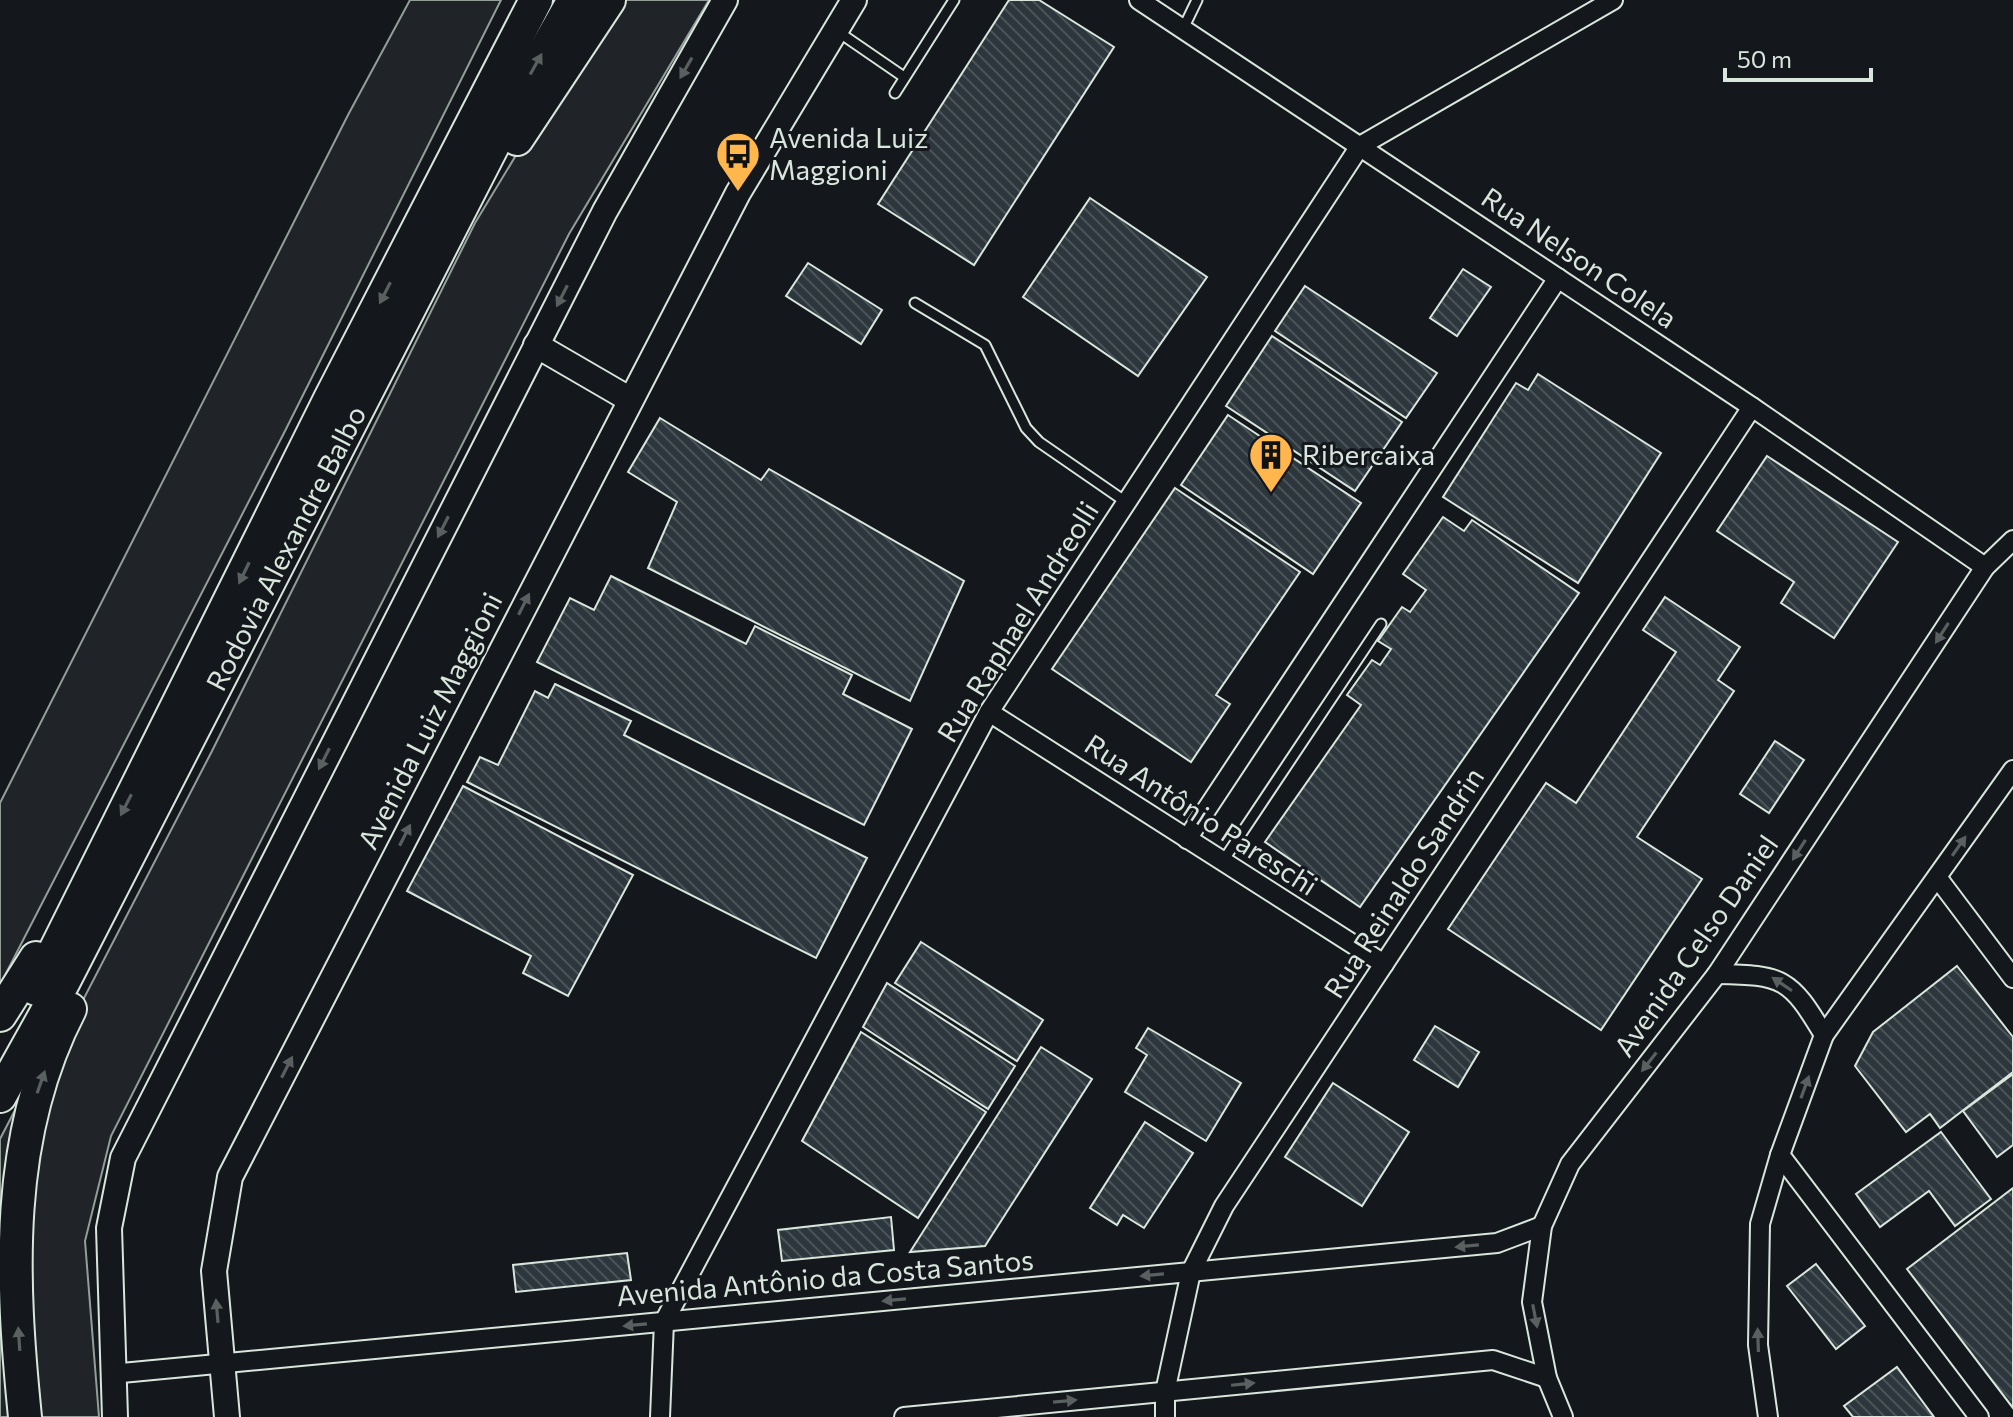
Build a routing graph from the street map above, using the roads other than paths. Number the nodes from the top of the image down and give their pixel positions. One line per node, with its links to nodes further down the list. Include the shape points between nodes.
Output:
1 (521, 0): 16 (highway)
2 (536, 0): 16 (highway, Rodovia Alexandre Balbo)
3 (574, 0): 19 (highway, Rodovia Alexandre Balbo, one-way to 3)
4 (609, 0): 19 (highway)
5 (725, 0): 20 (street, one-way to 20)
6 (854, 0): 11 (street, Avenida Luiz Maggioni)
7 (954, 0): 13 (lane)
8 (1139, 0): 12 (street, Rua Nelson Colela)
9 (1197, 0): 12 (lane)
10 (1613, 0): 15 (street, Rua Raphael Andreolli)
11 (835, 29): 13 (lane); 21 (street, Avenida Luiz Maggioni, via 738,193)
12 (1183, 29): 15 (street, Rua Nelson Colela)
13 (904, 77): 14 (lane)
14 (895, 93)
15 (1360, 146): 17 (street, Rua Nelson Colela); 23 (street, Rua Raphael Andreolli)
16 (413, 239): 32 (highway, Rodovia Alexandre Balbo, one-way to 32)
17 (1558, 278): 22 (street, Rua Nelson Colela); 30 (street)
18 (915, 303): 23 (lane, via 985,345 1026,428)
19 (392, 338): 24 (highway, Rodovia Alexandre Balbo)
20 (536, 345): 21 (street); 46 (street, one-way to 46, via 123,1158 109,1228)
21 (629, 399): 45 (street, Avenida Luiz Maggioni, one-way to 21, via 214,1271 230,1177)
22 (1752, 407): 26 (street, Rua Nelson Colela); 34 (street, Rua Reinaldo Sandrin)
23 (1126, 502): 28 (street, Rua Raphael Andreolli)
24 (295, 531): 40 (highway, Rodovia Alexandre Balbo); 49 (highway, one-way to 24, via 14,1261 16,1196 35,1102 58,1033 223,695)
25 (2013, 540): 26 (street, Avenida Celso Daniel)
26 (1985, 567): 35 (street, Avenida Celso Daniel, one-way to 35)
27 (1381, 624): 31 (lane)
28 (989, 712): 30 (street, Rua Antônio Pareschi); 44 (street, Rua Raphael Andreolli)
29 (2013, 770): 33 (street, one-way to 29)
30 (1187, 839): 31 (street, Rua Antônio Pareschi)
31 (1223, 862): 34 (street, Rua Antônio Pareschi)
32 (94, 867): 37 (highway); 39 (highway, Rodovia Alexandre Balbo)
33 (1937, 877): 36 (street); 38 (street)
34 (1384, 964): 43 (street, Rua Reinaldo Sandrin, via 1224,1206)
35 (1717, 974): 38 (street, one-way to 35, via 1801,997 1768,974); 42 (street, Avenida Celso Daniel, one-way to 42, via 1570,1164)
36 (2012, 975)
37 (0, 1015)
38 (1824, 1035): 41 (street, one-way to 38)
39 (0, 1066)
40 (0, 1096)
41 (1780, 1155): 56 (street, one-way to 41, via 1758,1345 1760,1224); 57 (street)
42 (1542, 1226): 43 (street, Avenida Antônio da Costa Santos, one-way to 43, via 1497,1243); 47 (street, Avenida Celso Daniel, one-way to 47, via 1532,1302)
43 (1191, 1272): 44 (street, Avenida Antônio da Costa Santos, one-way to 44); 48 (street, Rua Reinaldo Sandrin)
44 (664, 1322): 45 (street, Avenida Antônio da Costa Santos, one-way to 45); 52 (street, Rua Raphael Andreolli)
45 (222, 1364): 46 (street, Avenida Antônio da Costa Santos); 51 (street, Avenida Luiz Maggioni)
46 (111, 1374): 50 (street)
47 (1547, 1378): 48 (street, one-way to 47, via 1493,1360); 55 (street, Avenida Celso Daniel)
48 (1165, 1392): 53 (street, one-way to 48); 54 (street, Rua Reinaldo Sandrin)
49 (25, 1417)
50 (115, 1417)
51 (227, 1417)
52 (660, 1417)
53 (904, 1417)
54 (1165, 1417)
55 (1563, 1417)
56 (1768, 1417)
57 (1979, 1417)

